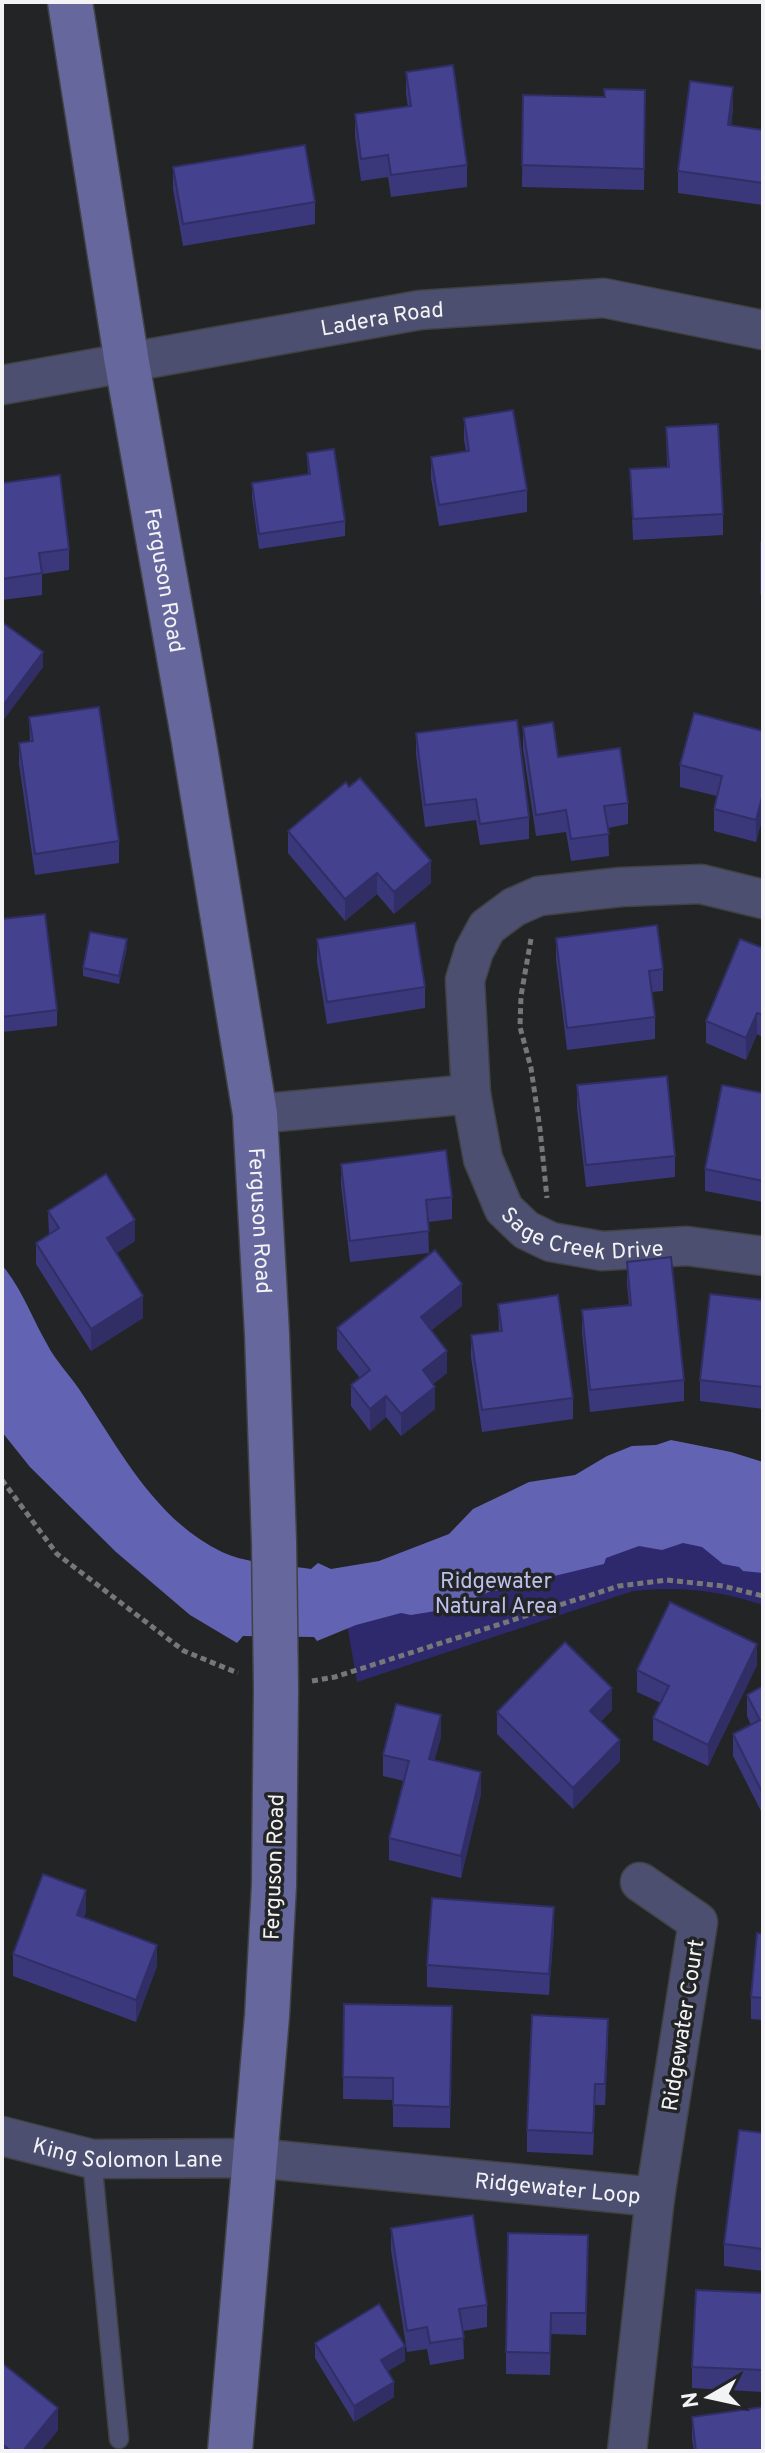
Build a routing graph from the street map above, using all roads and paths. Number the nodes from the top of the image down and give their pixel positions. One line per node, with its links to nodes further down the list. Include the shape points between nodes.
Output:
1 (70, 2): 3 (street, Ferguson Road)
2 (763, 330): 3 (street, Ladera Road, via 604,298 420,310)
3 (127, 363): 4 (street, Ladera Road); 8 (street, Ferguson Road)
4 (2, 385)
5 (539, 896): 6 (street, via 701,884); 7 (street, Sage Creek Drive, via 487,927 474,951 465,980); 9 (path, via 520,1027 540,1129)
6 (763, 899)
7 (471, 1094): 8 (street); 9 (street, Sage Creek Drive, via 483,1159 504,1209 526,1230)
8 (255, 1114): 13 (street, Ferguson Road)
9 (551, 1242): 10 (street, Sage Creek Drive, via 602,1251 687,1246)
10 (763, 1256)
11 (2, 1480): 13 (path, via 57,1554 184,1651)
12 (763, 1596): 13 (path, via 667,1580 619,1586 335,1677)
13 (276, 1669): 16 (street, Ferguson Road, via 274,1885)
14 (640, 1882): 18 (street, Ridgewater Court, via 698,1922)
15 (2, 2136): 17 (street, King Solomon Lane)
16 (255, 2158): 17 (street, King Solomon Lane); 18 (street, Ridgewater Loop); 20 (street, Ferguson Road)
17 (92, 2159): 19 (lane)
18 (655, 2197): 21 (street, Ridgewater Loop)
19 (119, 2439)
20 (230, 2451)
21 (627, 2451)

